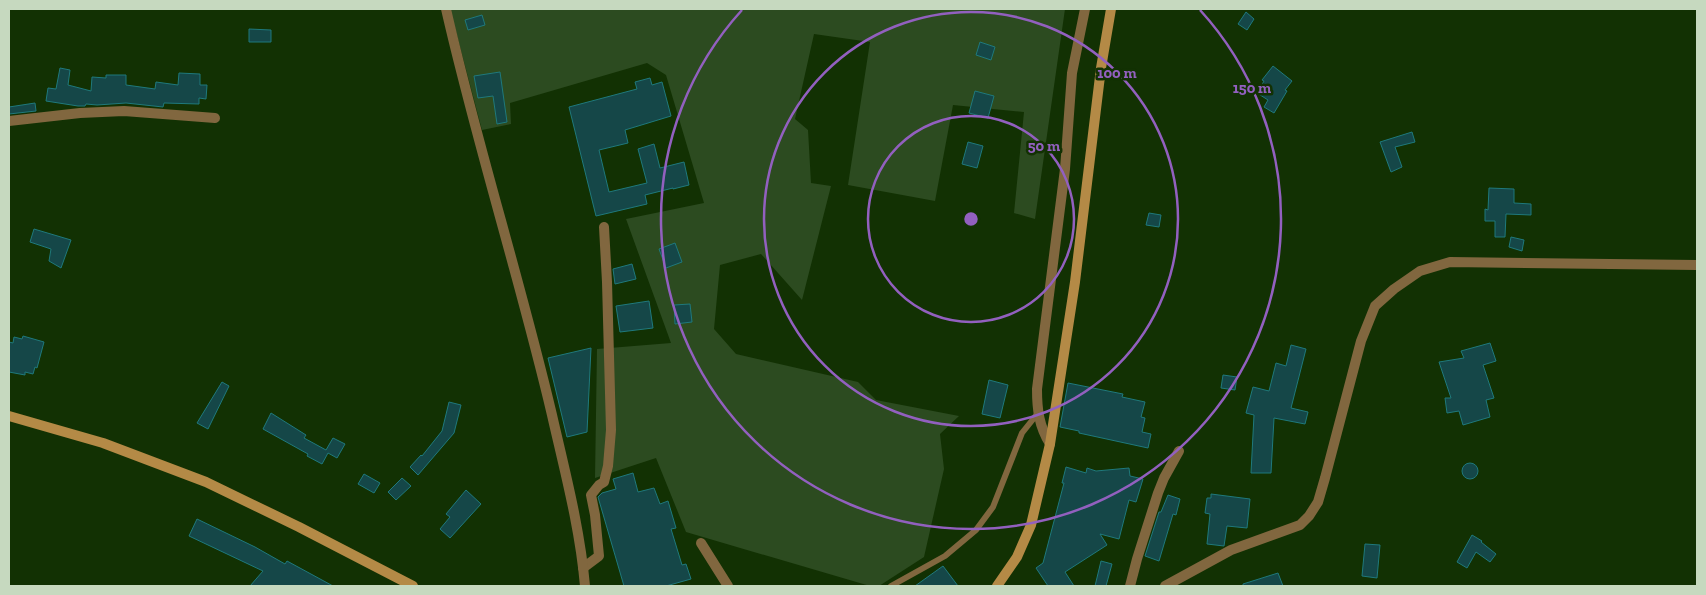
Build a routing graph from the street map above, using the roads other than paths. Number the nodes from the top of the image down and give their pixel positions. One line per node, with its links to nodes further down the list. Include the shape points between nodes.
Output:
1 (446, 9): 13 (street, via 534,335 572,502)
2 (1085, 9): 8 (street, via 1072,73 1065,169 1037,389)
3 (1111, 9): 10 (main road)
4 (215, 118): 5 (street, via 124,111 80,112)
5 (9, 121)
6 (604, 227): 13 (street, via 610,447 604,482 591,495 599,556)
7 (1697, 265): 20 (street, via 1450,262 1420,271 1376,306 1361,341 1318,502 1309,516 1300,525 1231,550)
8 (1038, 413): 10 (street); 17 (lane, via 1022,433 993,507 976,530 945,556)
9 (9, 416): 14 (main road, via 103,443 206,482)
10 (1050, 444): 18 (main road, via 1031,525 1017,557)
11 (1180, 451): 19 (street, via 1158,493)
12 (701, 543): 16 (street)
13 (583, 568): 15 (street)
14 (413, 586)
15 (585, 586)
16 (728, 586)
17 (891, 586)
18 (997, 586)
19 (1130, 586)
20 (1165, 586)

